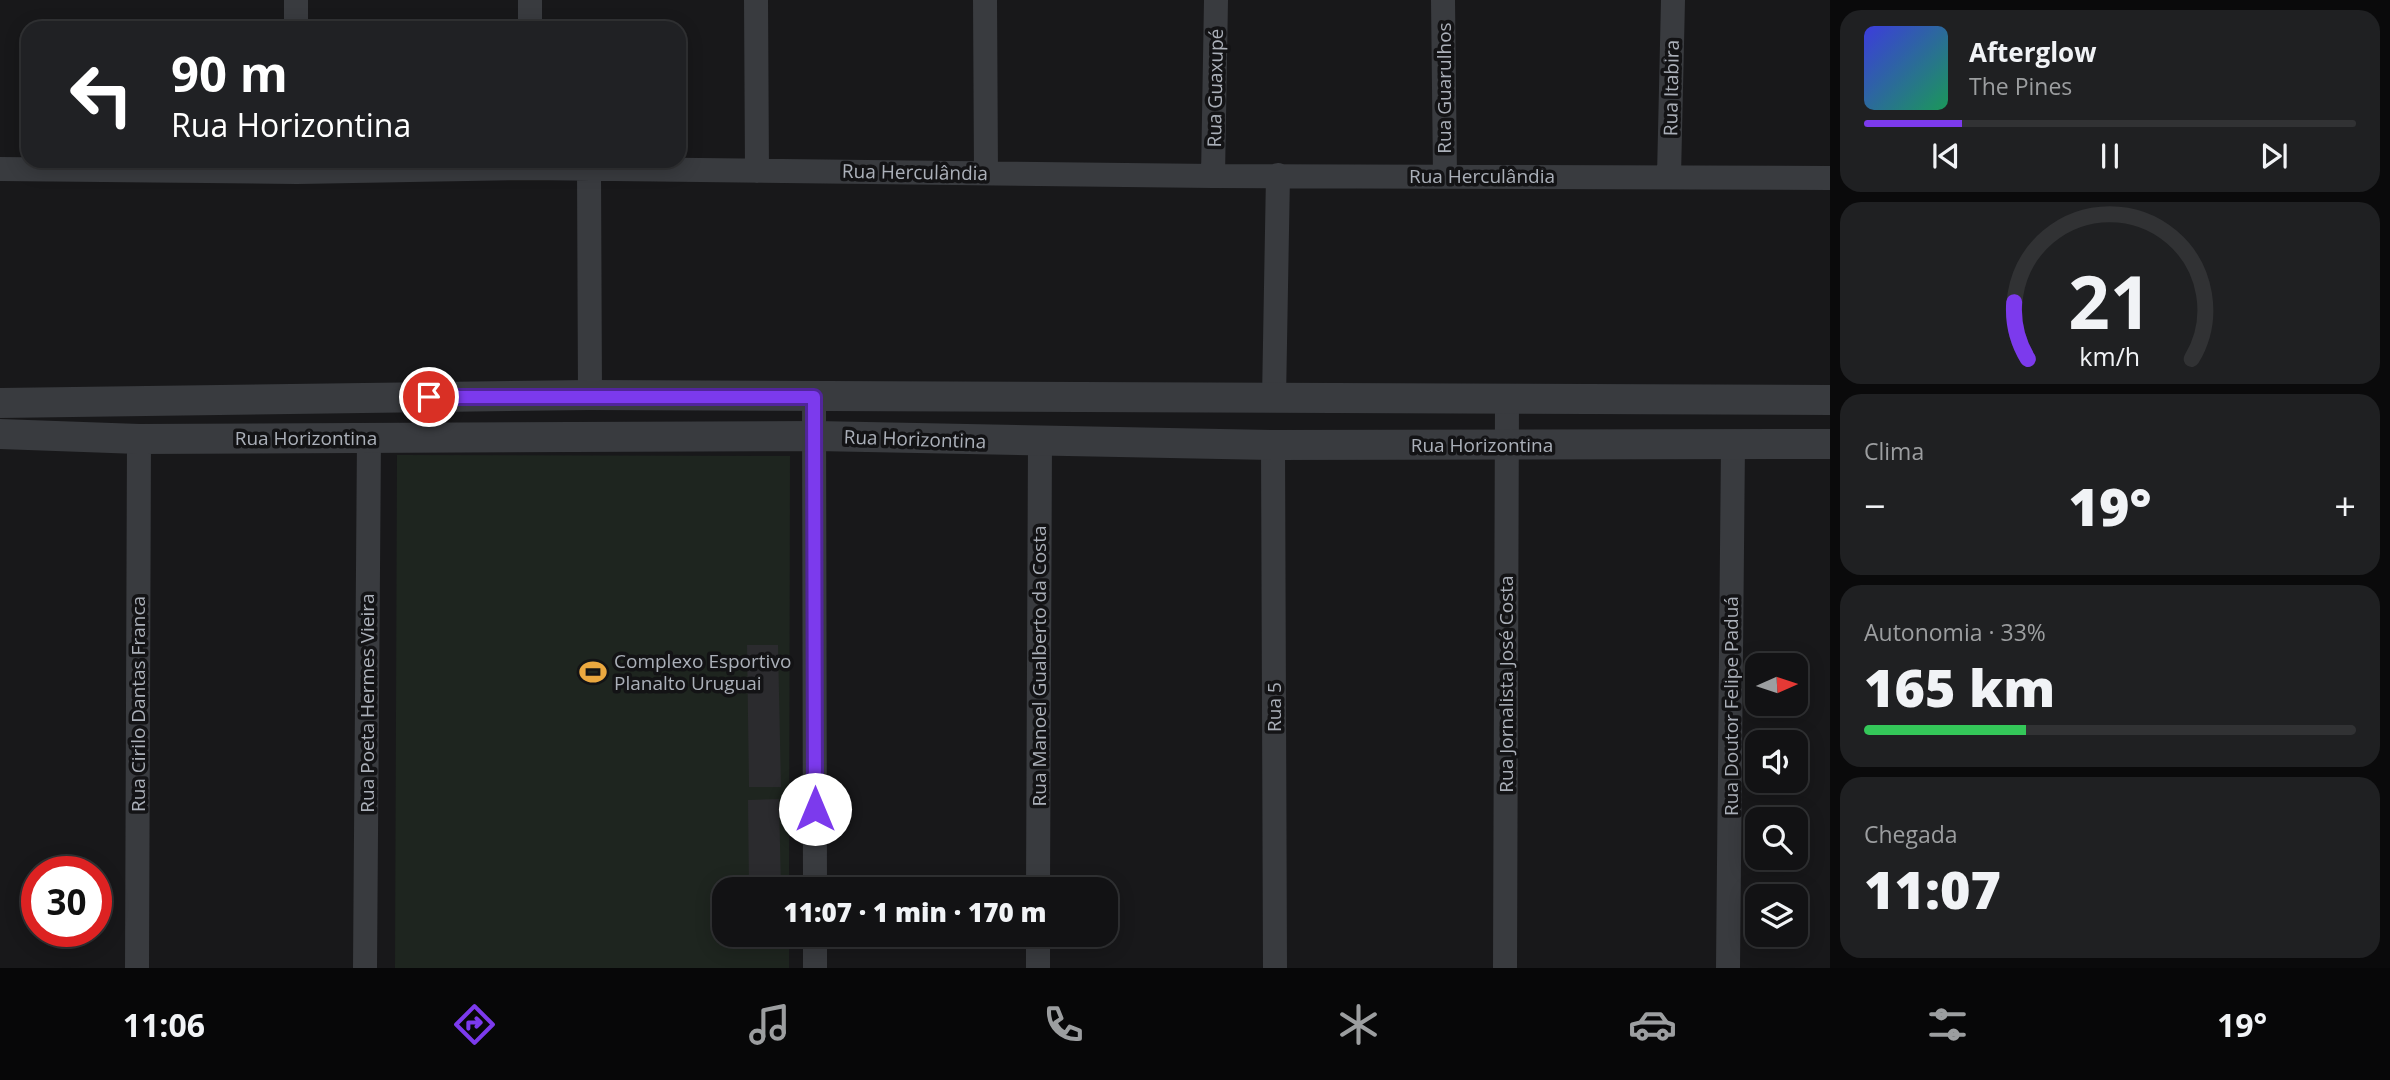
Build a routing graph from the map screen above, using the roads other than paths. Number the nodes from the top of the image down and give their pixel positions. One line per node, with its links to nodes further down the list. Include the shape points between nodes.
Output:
1 (296, 0): 8 (street)
2 (530, 0): 9 (street)
3 (756, 0): 14 (street)
4 (985, 0): 15 (street)
5 (1216, 0): 17 (street, Rua Guaxupé)
6 (1443, 0): 18 (street, Rua Guarulhos)
7 (1673, 0): 19 (street, Rua Itabira)
8 (296, 21)
9 (530, 21)
10 (148, 168): 12 (street, Rua Herculândia)
11 (569, 168): 13 (street, Rua Herculândia)
12 (0, 169)
13 (589, 170): 14 (street, Rua Herculândia); 21 (street)
14 (757, 171): 15 (street, Rua Herculândia)
15 (986, 173): 17 (street, Rua Herculândia)
16 (1278, 174): 17 (street, Rua Herculândia); 18 (street, Rua Herculândia); 23 (street)
17 (1213, 176)
18 (1445, 176): 19 (street, Rua Herculândia)
19 (1669, 176): 20 (street, Rua Herculândia)
20 (1830, 178)
21 (590, 395): 22 (street, Rua Horizontina); 26 (street, Rua Horizontina)
22 (814, 397): 23 (street, Rua Horizontina); 28 (street)
23 (1274, 399): 24 (street, Rua Horizontina)
24 (1507, 400): 25 (street, Rua Horizontina); 35 (street, Rua Jornalista José Costa)
25 (1830, 401)
26 (0, 403)
27 (0, 434): 30 (street, Rua Horizontina)
28 (816, 436): 29 (street, Rua Horizontina); 31 (street, Rua Horizontina); 36 (street)
29 (369, 437): 30 (street, Rua Horizontina); 41 (street, Rua Poeta Hermes Vieira)
30 (139, 439): 40 (street, Rua Cirilo Dantas Franca)
31 (1040, 442): 34 (street, Rua Horizontina); 37 (street, Rua Manoel Gualberto da Costa)
32 (1733, 444): 33 (street, Rua Horizontina); 35 (street, Rua Horizontina); 46 (street, Rua Doutor Felipe Paduá)
33 (1830, 444)
34 (1273, 445): 35 (street, Rua Horizontina); 44 (street, Rua 5)
35 (1507, 445): 45 (street, Rua Jornalista José Costa)
36 (815, 877)
37 (1038, 877)
38 (815, 947): 42 (street)
39 (1038, 947): 43 (street)
40 (137, 968)
41 (365, 968)
42 (815, 968)
43 (1038, 968)
44 (1275, 968)
45 (1505, 968)
46 (1728, 968)

